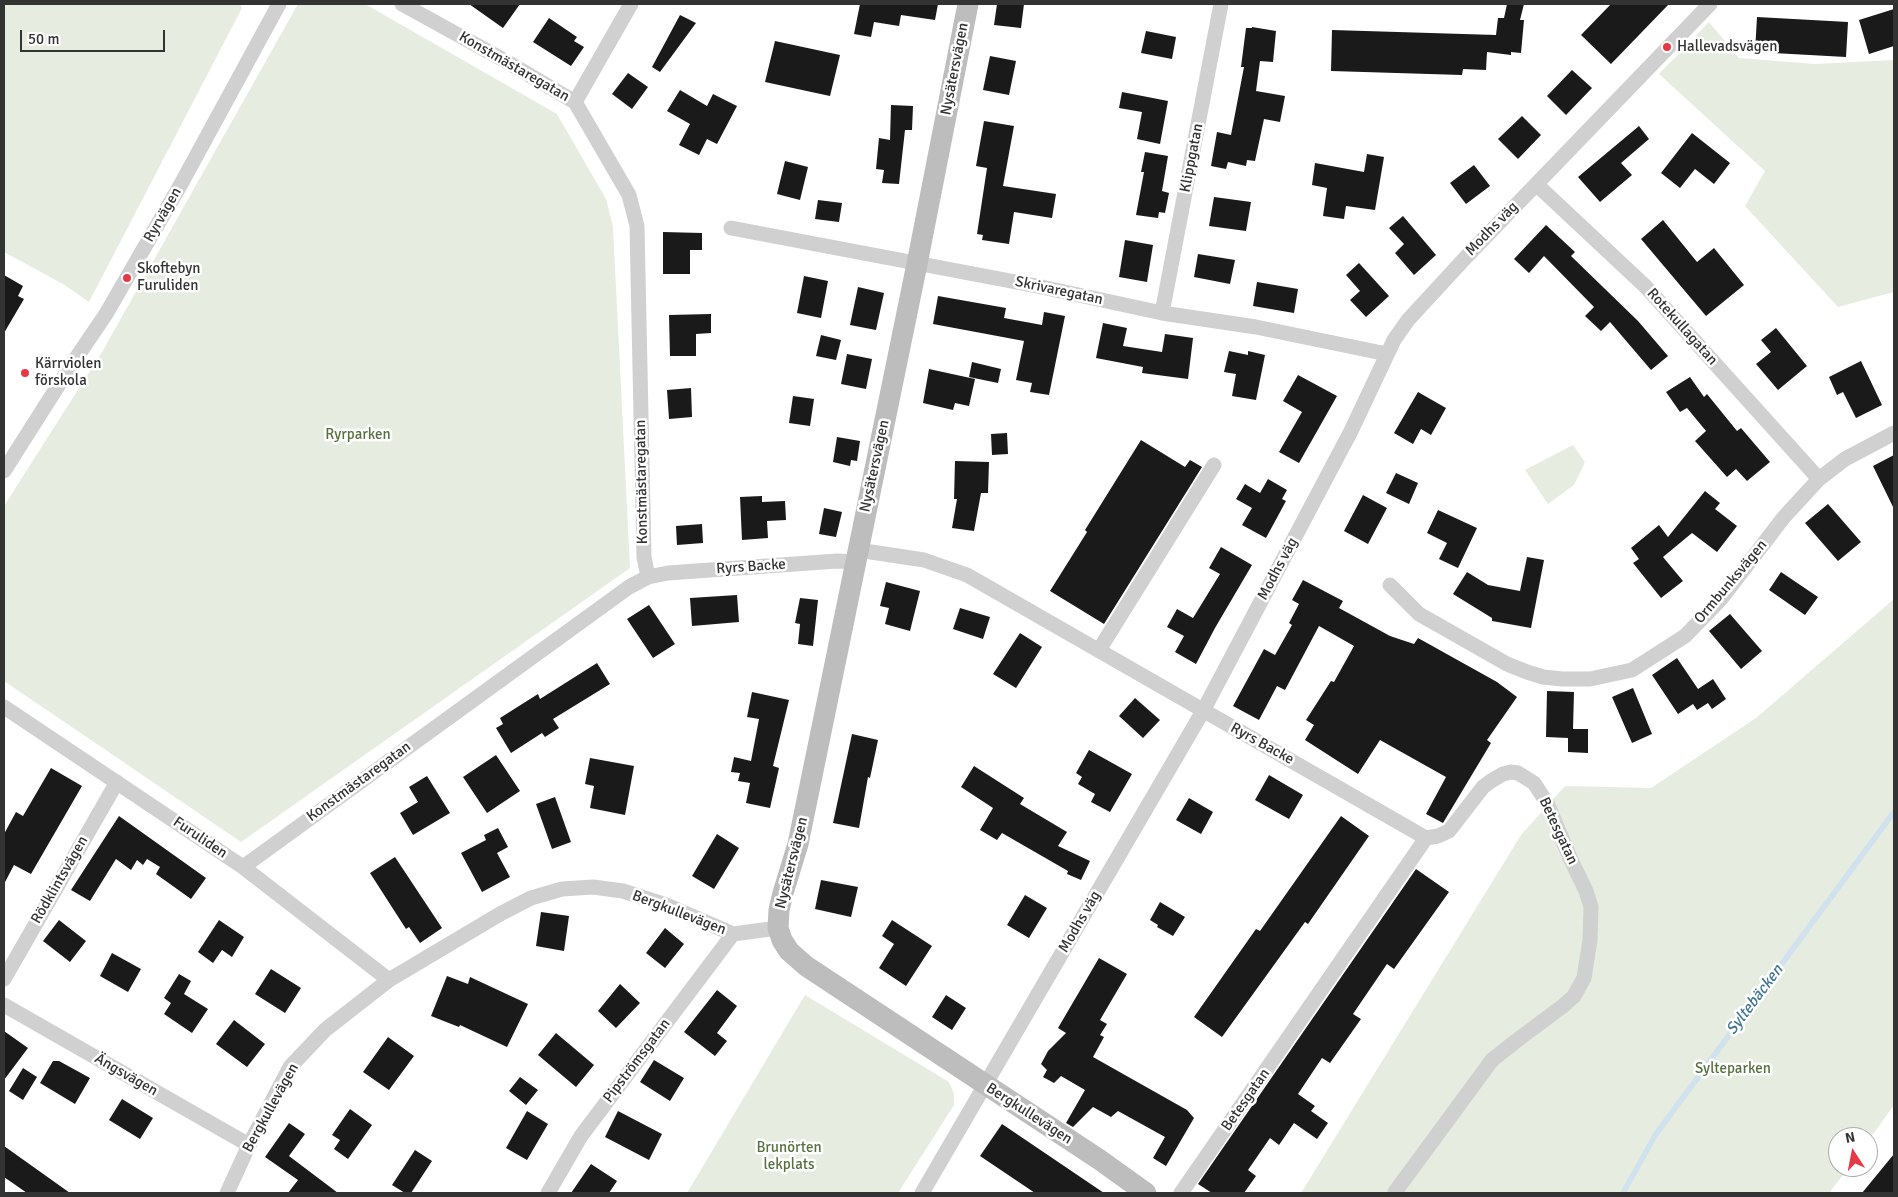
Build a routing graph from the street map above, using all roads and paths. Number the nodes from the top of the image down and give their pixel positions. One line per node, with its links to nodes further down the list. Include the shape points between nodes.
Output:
1 (279, 4): 15 (street, Ryrvägen, via 106,314)
2 (402, 4): 7 (street, Konstmästaregatan)
3 (631, 4): 7 (street)
4 (968, 4): 10 (street, Nysätersvägen)
5 (1221, 4): 11 (street, Klippgatan)
6 (1710, 4): 8 (street, Modhs väg)
7 (575, 102): 18 (street, Konstmästaregatan, via 629,195 637,226 644,557)
8 (1536, 184): 12 (street, Modhs väg, via 1408,320); 16 (street, Rotekullagatan, via 1645,286)
9 (731, 228): 10 (street, Skrivaregatan)
10 (917, 264): 11 (street, Skrivaregatan); 17 (street, Nysätersvägen)
11 (1162, 313): 12 (street, Skrivaregatan, via 1256,327)
12 (1387, 354): 22 (street, Modhs väg, via 1351,431)
13 (1894, 432): 16 (street, Ormbunksvägen, via 1845,459)
14 (1214, 464): 20 (street)
15 (4, 471)
16 (1819, 479): 19 (street, Ormbunksvägen, via 1784,517 1721,599 1685,636 1632,670 1610,676 1590,679 1543,677 1507,664 1420,614)
17 (857, 556): 18 (street, Ryrs Backe, via 668,572); 20 (street, Ryrs Backe, via 924,560 967,575); 26 (street, Nysätersvägen, via 798,844 779,910)
18 (648, 577): 25 (street, Konstmästaregatan, via 629,587)
19 (1390, 585)
20 (1099, 650): 22 (street, Ryrs Backe)
21 (4, 707): 23 (street, Furuliden)
22 (1204, 711): 24 (street, Ryrs Backe); 31 (street, Modhs väg)
23 (117, 782): 25 (street, Furuliden); 28 (street, Rödklintsvägen)
24 (1426, 838): 33 (street, Betesgatan, via 1450,831 1483,787 1498,776 1511,772 1525,777 1534,783 1546,803 1586,890 1591,907 1590,940 1584,978 1574,996 1492,1060); 38 (street, Betesgatan)
25 (244, 867): 29 (street, Furuliden)
26 (778, 928): 27 (street, Bergkullevägen); 31 (street, Bergkullevägen, via 789,952 806,966)
27 (734, 934): 29 (street, Bergkullevägen, via 666,904 623,891 593,887 562,889 531,898 500,914); 35 (street, Pipströmsgatan, via 581,1136)
28 (4, 979)
29 (389, 980): 32 (street, Bergkullevägen, via 325,1030 290,1067)
30 (4, 1005): 32 (street, Ängsvägen)
31 (986, 1085): 36 (street, Modhs väg); 37 (street, Bergkullevägen)
32 (249, 1145): 34 (street, Bergkullevägen)
33 (1395, 1192)
34 (227, 1193)
35 (548, 1193)
36 (922, 1193)
37 (1146, 1193)
38 (1181, 1193)

